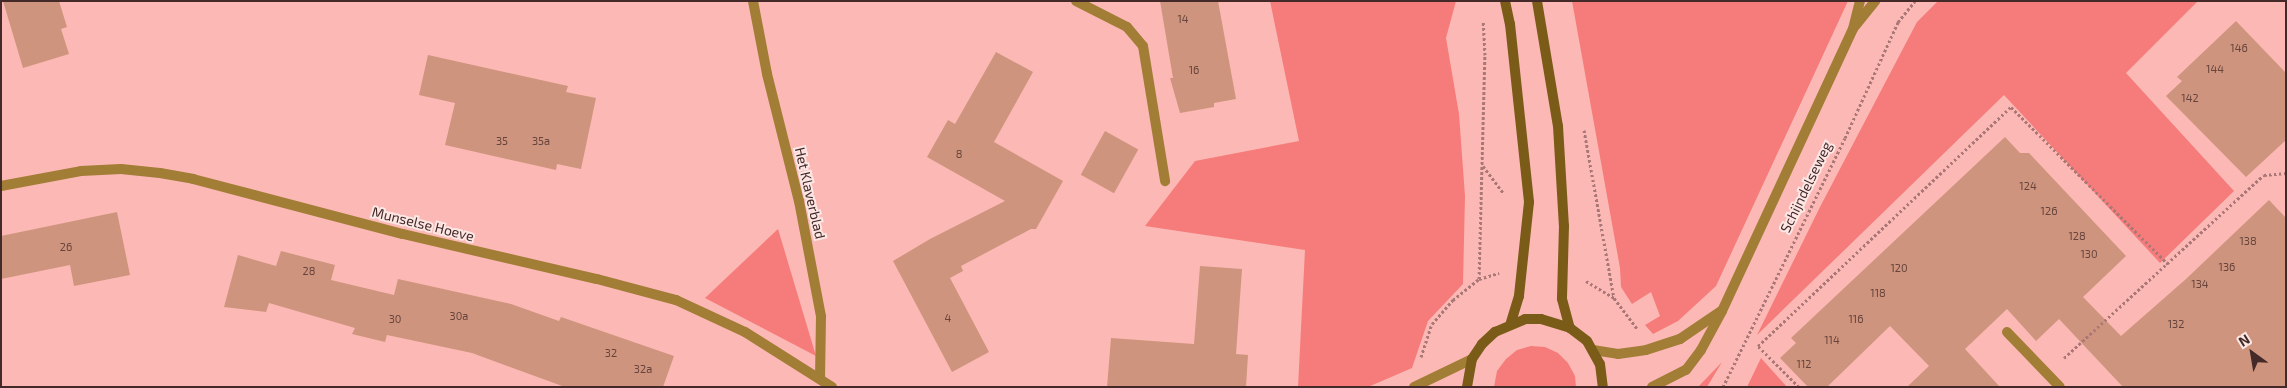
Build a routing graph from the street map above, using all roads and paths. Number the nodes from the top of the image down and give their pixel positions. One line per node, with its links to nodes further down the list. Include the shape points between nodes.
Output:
1 (753, 1): 23 (street, Het Klaverblad, via 767,74 800,201 821,316)
2 (1076, 1): 12 (street, via 1127,27 1144,46)
3 (1505, 1): 17 (main road, via 1528,202 1519,296)
4 (1537, 1): 18 (main road, via 1558,126 1564,226 1562,300)
5 (1860, 1): 9 (street, Schijndelseweg)
6 (1875, 1): 9 (street, Schijndelseweg)
7 (1915, 1): 29 (path, Schijndelseweg, via 1898,22)
8 (1482, 17): 24 (path, via 1485,54 1479,279 1453,300 1432,324 1421,350)
9 (1853, 29): 16 (street, Schijndelseweg)
10 (2286, 173): 14 (path, via 2264,175)
11 (1592, 174): 15 (path)
12 (1165, 181)
13 (1, 186): 23 (street, Munselse Hoeve, via 81,171 121,169 193,179 676,300 746,332)
14 (2168, 264): 22 (path); 30 (path, via 2011,107 1758,346)
15 (1614, 298)
16 (1722, 311): 20 (street, via 1680,339 1646,350 1618,354); 28 (street, Schijndelseweg, via 1686,370)
17 (1511, 323): 18 (main road, via 1541,319); 21 (main road, via 1482,344)
18 (1570, 328): 20 (main road)
19 (2007, 332): 22 (street)
20 (1593, 350): 27 (main road, via 1600,364)
21 (1472, 360): 24 (street); 26 (main road)
22 (2047, 374): 31 (street)
23 (820, 378): 25 (street)
24 (1416, 385)
25 (832, 387)
26 (1467, 387)
27 (1603, 387)
28 (1652, 387)
29 (1723, 387)
30 (1799, 387)
31 (2060, 387)

